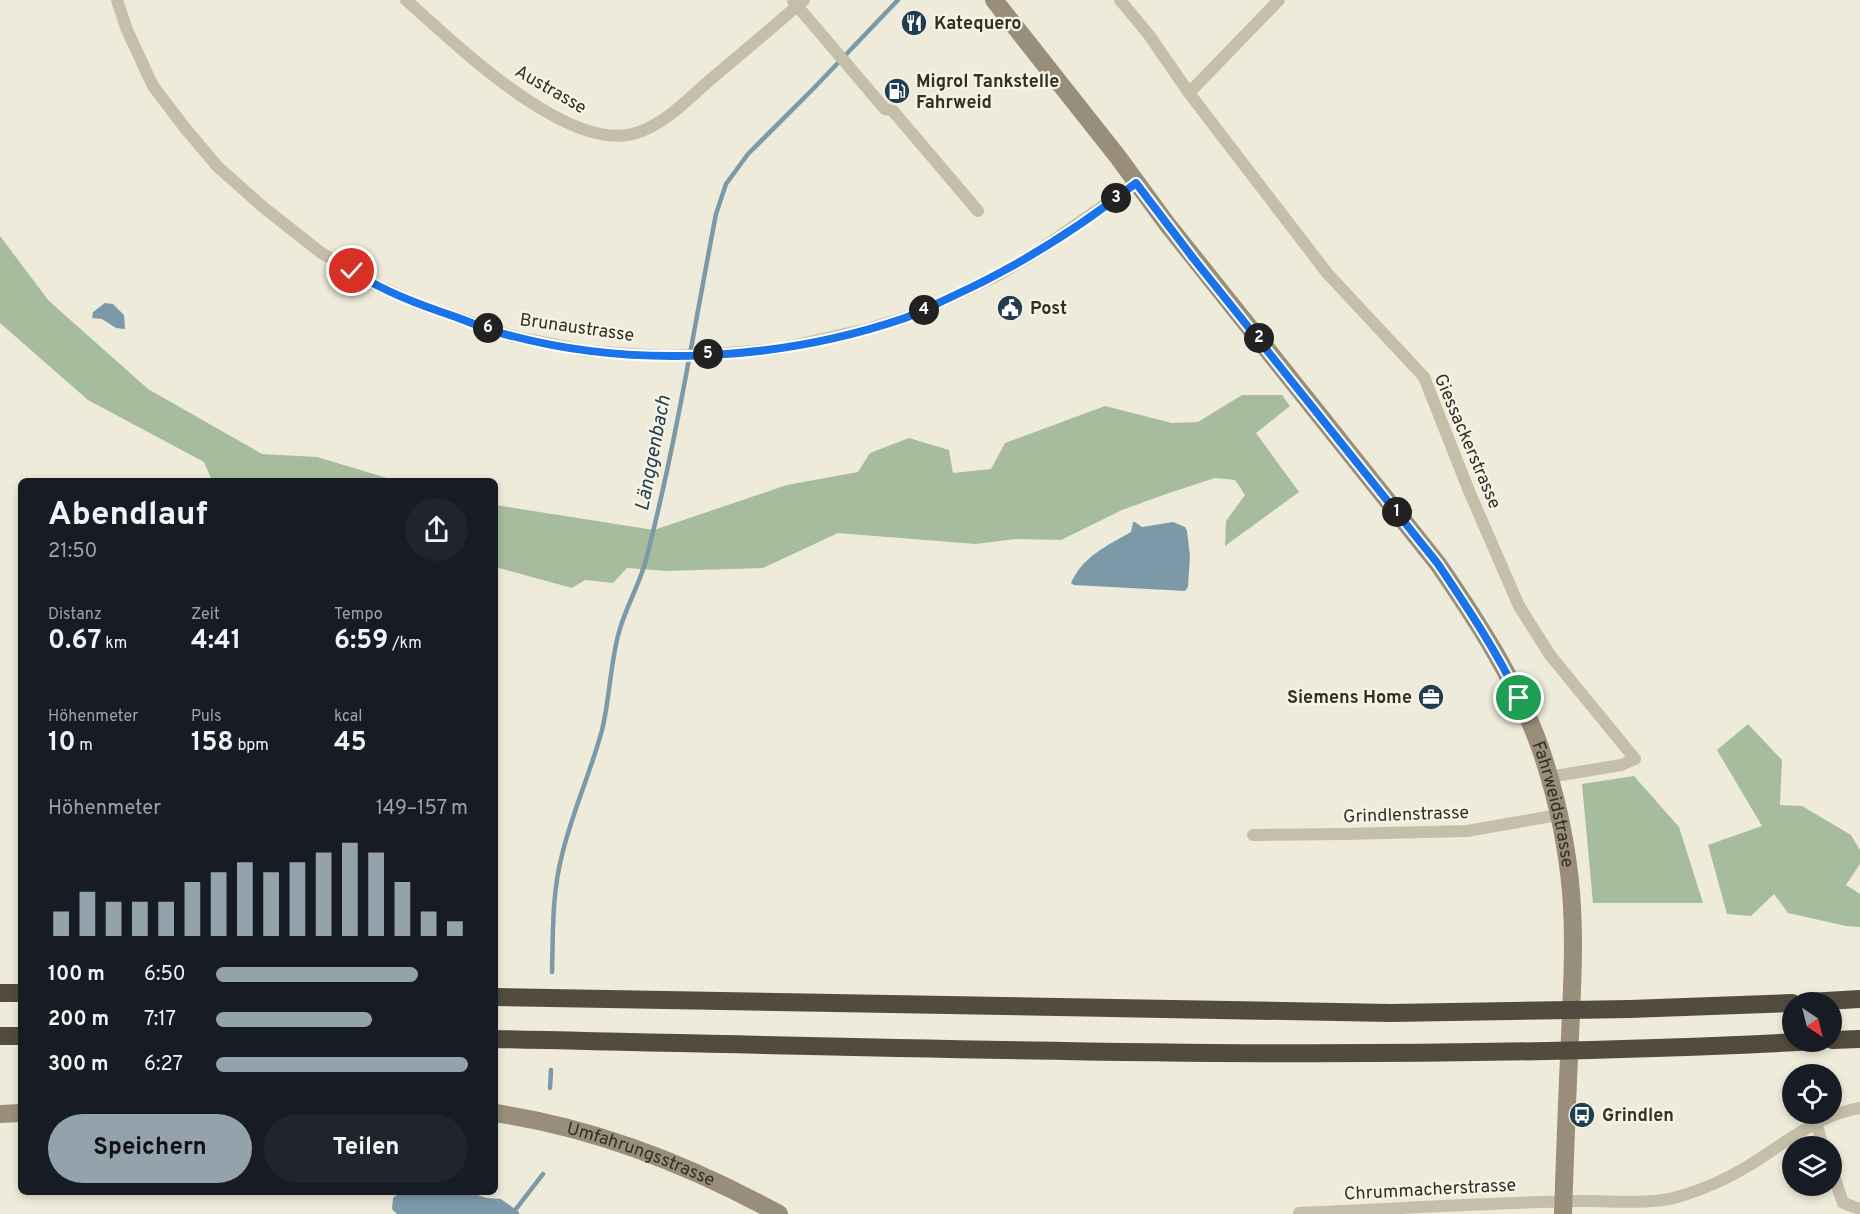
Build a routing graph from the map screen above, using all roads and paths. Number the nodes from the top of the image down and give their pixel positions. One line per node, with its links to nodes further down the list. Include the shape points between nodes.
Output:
1 (117, 0): 8 (street, Brunaustrasse, via 153,86 185,128 218,167 320,252 370,282 416,303 511,336 587,351 674,357 788,347 907,317 1034,254)
2 (406, 0): 6 (street, Austrasse, via 496,78 529,101 556,117 604,136 636,133 665,118)
3 (994, 0): 8 (street, Fahrweidstrasse)
4 (1120, 0): 7 (street, Giessackerstrasse)
5 (1279, 0): 7 (street)
6 (798, 2): 9 (street, via 846,65 885,109 893,111)
7 (1189, 93): 10 (street, Giessackerstrasse, via 1327,273 1424,377 1519,606 1550,655 1635,759 1621,765)
8 (1136, 183): 10 (street, Fahrweidstrasse, via 1438,564 1508,674)
9 (978, 211)
10 (1549, 777): 11 (street, Fahrweidstrasse)
11 (1558, 815): 12 (street, Grindlenstrasse, via 1467,831); 32 (street, Fahrweidstrasse, via 1573,925)
12 (1253, 835)
13 (0, 993): 14 (highway)
14 (18, 993)
15 (498, 997): 18 (highway, via 1391,1013)
16 (1860, 999): 17 (highway)
17 (1842, 1000)
18 (1782, 1003)
19 (0, 1036): 20 (highway)
20 (18, 1036)
21 (498, 1039): 24 (highway, via 1277,1052 1550,1050)
22 (1860, 1039): 23 (highway)
23 (1842, 1040)
24 (1782, 1042)
25 (1860, 1108): 27 (street, Chrummacherstrasse)
26 (18, 1113): 28 (street)
27 (1842, 1113)
28 (0, 1114)
29 (498, 1114): 35 (street, Umfahrungsstrasse, via 556,1124 652,1153)
30 (1814, 1124): 32 (street, Chrummacherstrasse, via 1727,1178 1679,1197)
31 (1841, 1196): 33 (street, via 1843,1203)
32 (1563, 1208): 34 (street, Chrummacherstrasse)
33 (1860, 1209)
34 (1299, 1213)
35 (779, 1214)

